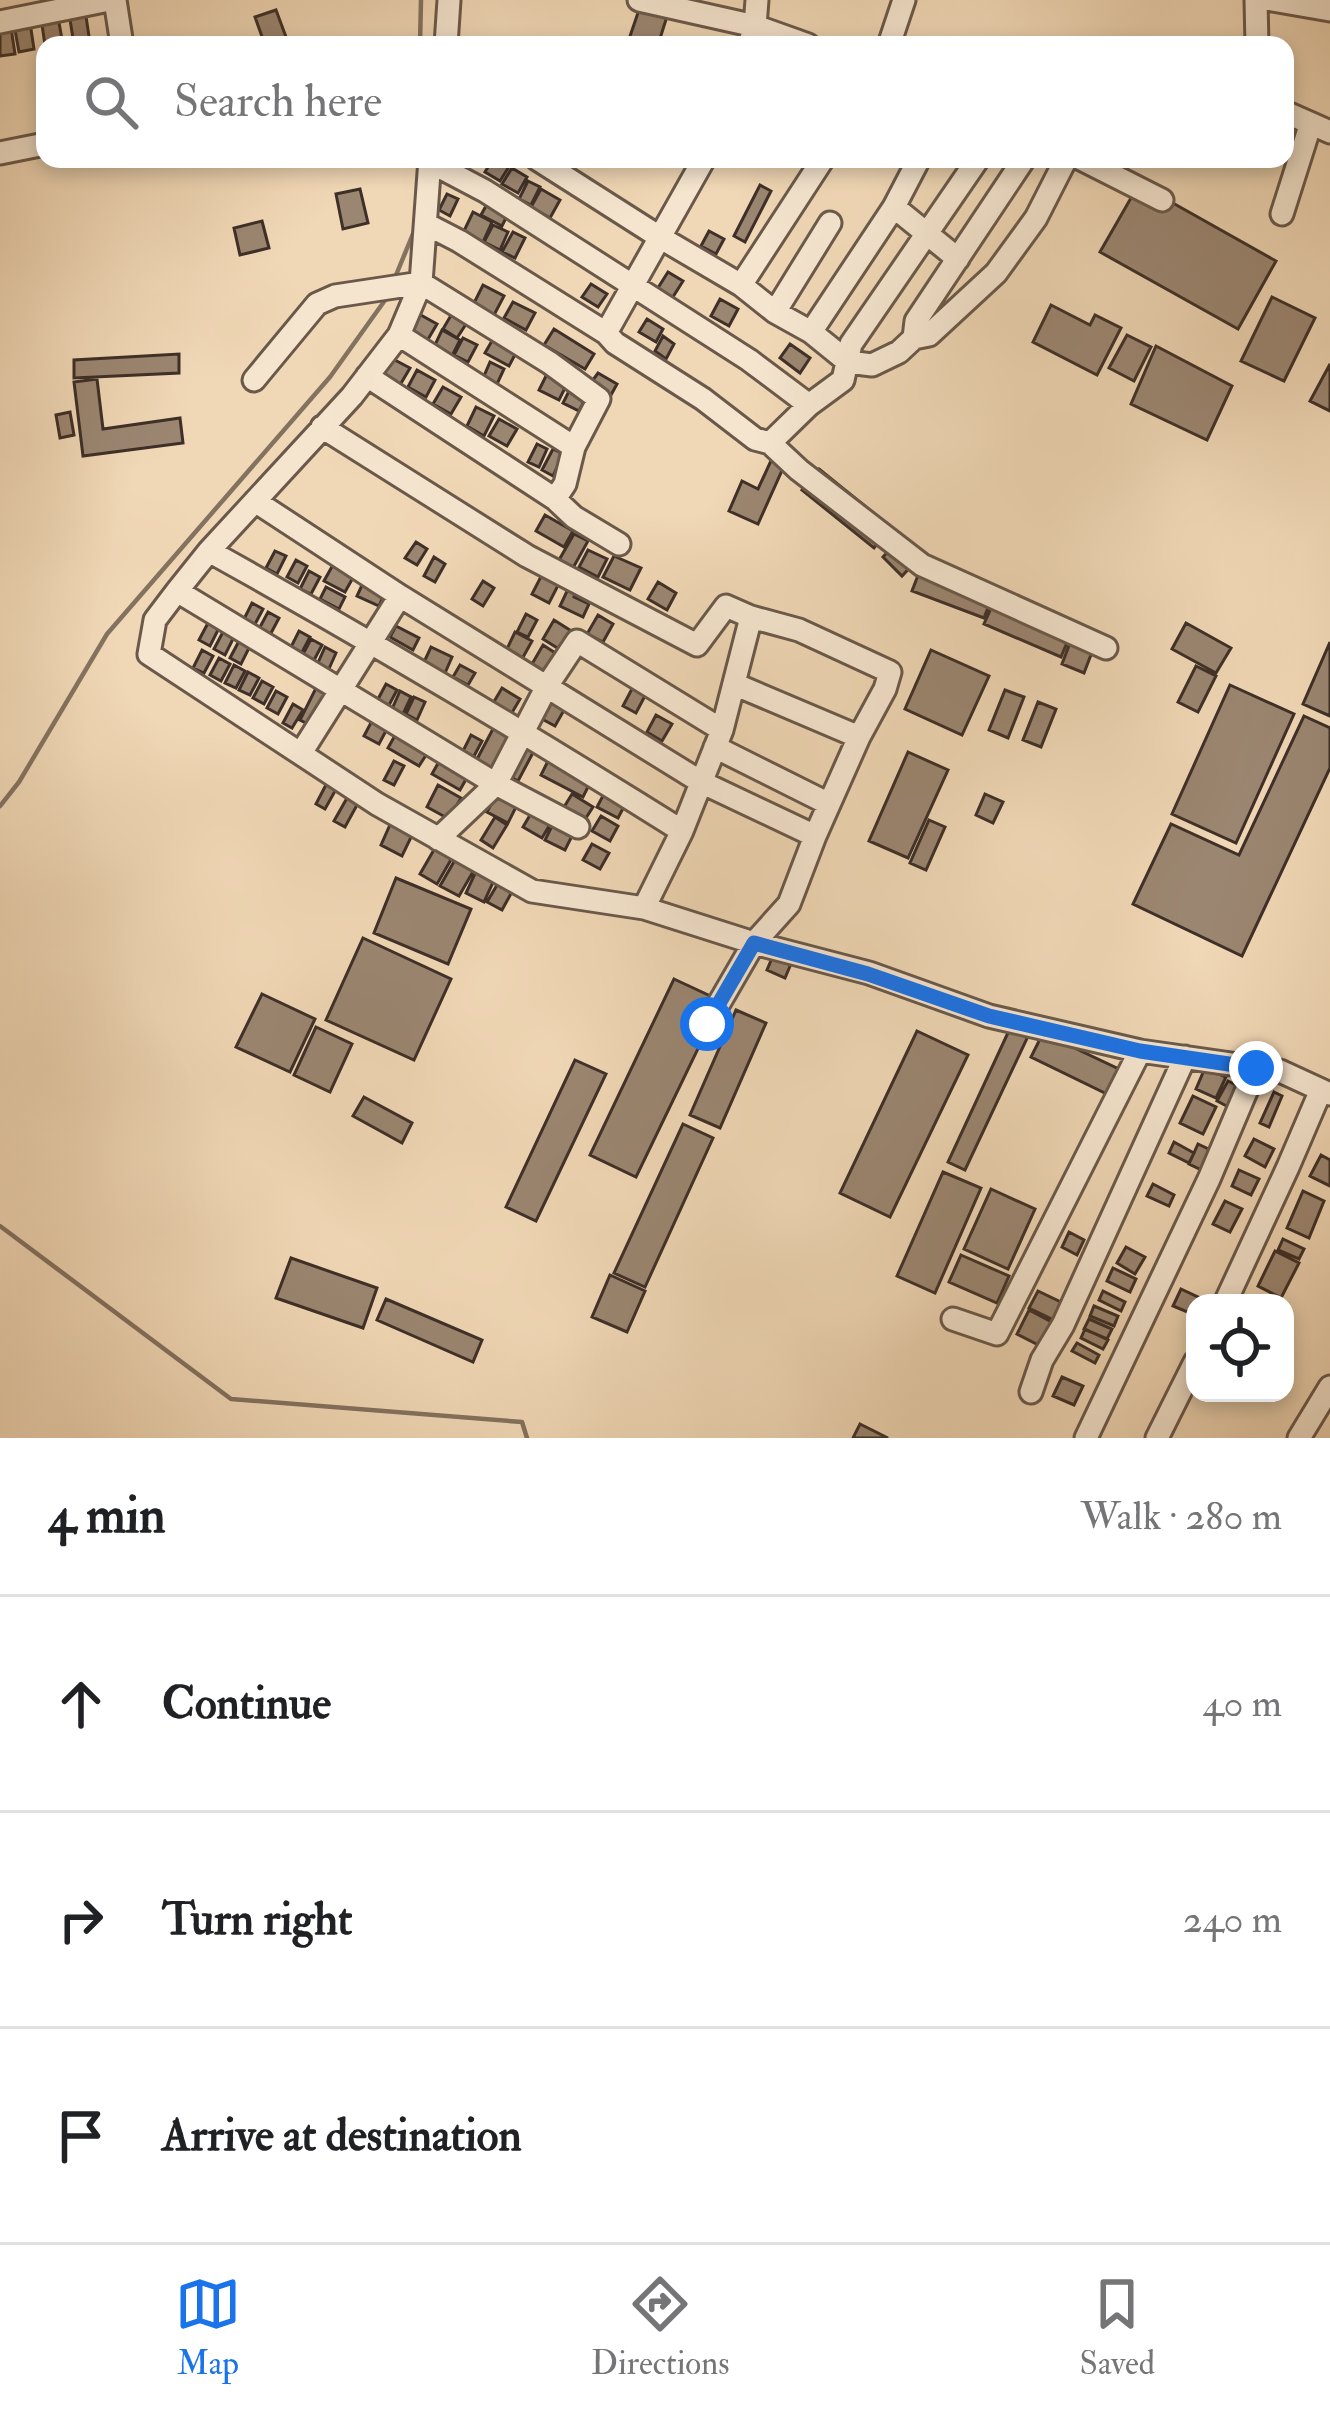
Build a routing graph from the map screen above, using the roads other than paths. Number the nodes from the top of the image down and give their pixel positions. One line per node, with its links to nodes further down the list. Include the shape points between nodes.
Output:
1 (112, 0): 10 (street); 11 (street)
2 (449, 0): 12 (street)
3 (639, 0): 13 (street)
4 (757, 0): 13 (street)
5 (904, 0): 14 (street)
6 (1256, 0): 15 (street)
7 (1272, 0): 9 (street)
8 (1312, 0): 9 (street)
9 (1330, 6)
10 (0, 22)
11 (120, 36)
12 (447, 36)
13 (752, 36)
14 (892, 36)
15 (1257, 36)
16 (1320, 129): 31 (street)
17 (36, 146): 18 (street)
18 (0, 153)
19 (430, 168): 33 (street)
20 (443, 168): 39 (street)
21 (551, 168): 35 (street)
22 (699, 168): 35 (street)
23 (817, 168): 37 (street)
24 (914, 168): 30 (street)
25 (972, 168): 34 (street)
26 (1018, 168): 36 (street)
27 (1061, 168): 44 (street, via 996,273 929,334)
28 (1099, 168): 29 (street)
29 (1162, 200)
30 (894, 207): 34 (street); 41 (street)
31 (1282, 214)
32 (830, 223): 40 (street)
33 (426, 224): 38 (street); 42 (street)
34 (928, 236): 36 (street); 45 (street, via 851,344)
35 (661, 238): 37 (street); 39 (street)
36 (958, 259): 44 (street, via 916,321)
37 (741, 285): 40 (street)
38 (401, 286): 43 (street); 47 (street, via 317,304); 51 (street, via 550,362 599,399)
39 (634, 287): 42 (street); 48 (street)
40 (775, 311): 41 (street)
41 (812, 332): 45 (street)
42 (606, 333): 50 (street)
43 (399, 335): 46 (street); 51 (street)
44 (914, 338): 45 (street, via 872,365)
45 (848, 362): 48 (street, via 843,380)
46 (367, 376): 49 (street); 52 (street)
47 (254, 380)
48 (808, 405): 50 (street)
49 (322, 427): 53 (street); 58 (street, via 527,556 697,645 726,606)
50 (770, 443): 60 (street, via 922,565)
51 (574, 447): 52 (street)
52 (555, 499): 54 (street)
53 (255, 501): 55 (street); 57 (street)
54 (619, 544)
55 (209, 551): 56 (street); 59 (street)
56 (177, 591): 63 (street); 67 (street, via 155,620 149,654)
57 (400, 596): 59 (street); 62 (street)
58 (751, 617): 61 (street); 65 (street, via 890,672)
59 (372, 642): 63 (street); 64 (street)
60 (1106, 647)
61 (734, 685): 65 (street); 66 (street)
62 (547, 686): 64 (street); 66 (street, via 577,641); 68 (street)
63 (338, 690): 67 (street); 69 (street)
64 (524, 732): 69 (street); 72 (street)
65 (859, 737): 70 (street)
66 (718, 738): 68 (street); 70 (street)
67 (301, 752): 74 (street)
68 (701, 782): 72 (street); 73 (street)
69 (496, 784): 71 (street); 74 (street)
70 (830, 804): 73 (street)
71 (578, 827)
72 (682, 831): 75 (street)
73 (814, 836): 76 (street, via 789,904)
74 (439, 838): 75 (street, via 532,891)
75 (644, 908): 76 (street)
76 (754, 943): 77 (street); 78 (street, via 989,1016)
77 (707, 1024)
78 (1140, 1051): 79 (street); 83 (street, via 997,1334)
79 (1185, 1058): 80 (street); 86 (street)
80 (1256, 1068): 81 (street); 87 (street)
81 (1325, 1092): 82 (street)
82 (1229, 1294)
83 (952, 1319)
84 (1186, 1380): 88 (street)
85 (1330, 1387): 89 (street)
86 (1031, 1392)
87 (1086, 1438)
88 (1157, 1438)
89 (1299, 1438)

